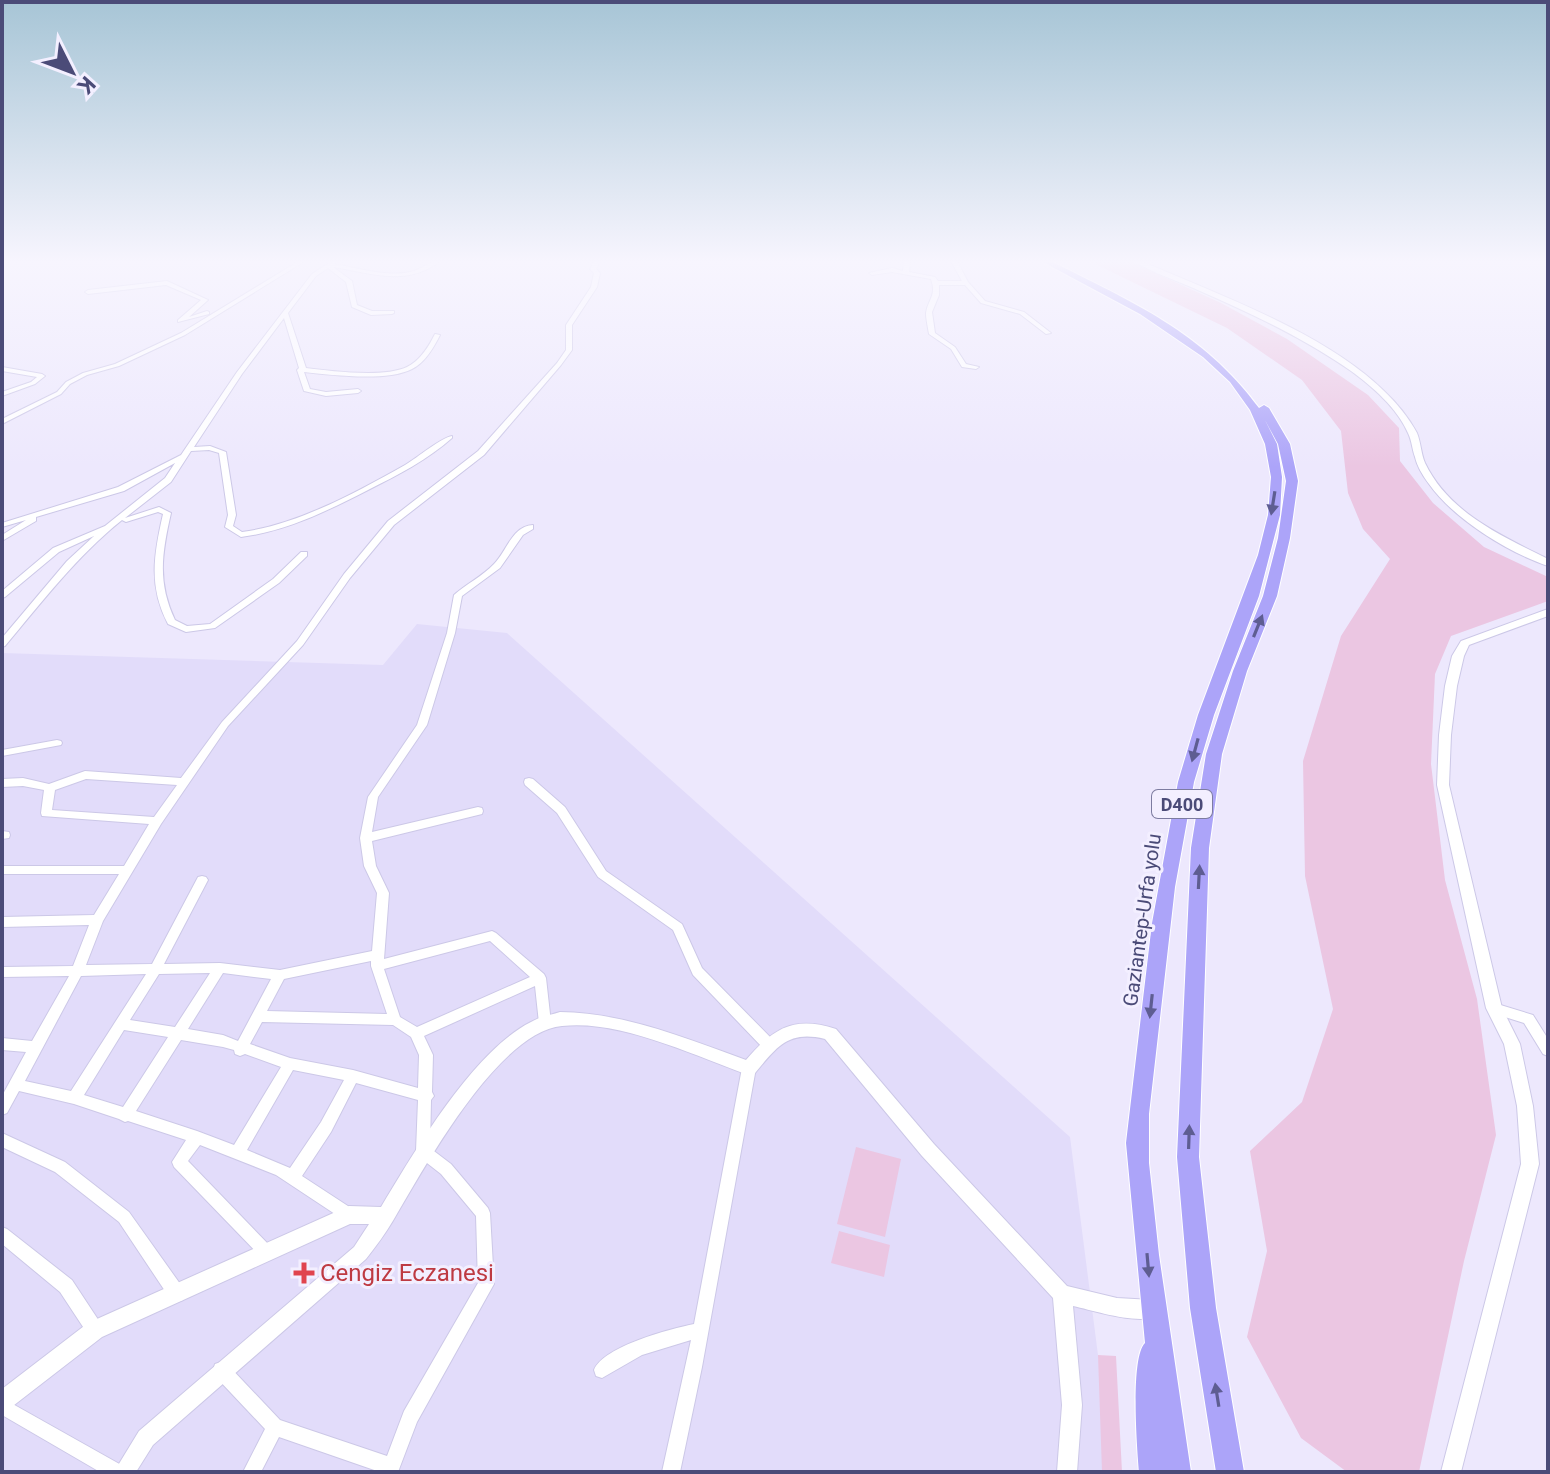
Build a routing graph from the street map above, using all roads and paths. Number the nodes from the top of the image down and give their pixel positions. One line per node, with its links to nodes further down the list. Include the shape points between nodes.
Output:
1 (190, 330): 17 (street, via 117,365 85,374)
2 (272, 330): 19 (street)
3 (289, 330): 14 (street)
4 (569, 330): 32 (street, via 570,348 559,364 481,453 391,523 300,643 225,724)
5 (931, 330): 12 (street, via 964,366)
6 (1044, 330): 10 (street)
7 (1169, 330): 83 (highway, Gaziantep-Urfa yolu / D400, one-way to 83, via 1210,360 1252,408 1270,443 1277,479 1253,592 1195,749 1173,843 1137,1142)
8 (1180, 330): 98 (highway, D400, one-way to 8, via 1203,1308 1188,1157 1200,848 1214,754 1270,596 1292,481 1284,444 1253,392)
9 (1280, 330): 26 (street, via 1380,391 1412,434 1420,461 1438,490 1466,518 1492,537)
10 (1048, 333)
11 (437, 335): 14 (street, via 407,370)
12 (976, 367)
13 (2, 369): 15 (street, via 32,374)
14 (300, 370): 16 (street, via 307,391)
15 (2, 391)
16 (358, 391)
17 (2, 422)
18 (450, 437): 19 (street, via 393,476 324,512 269,533 241,535 229,527 232,515 222,452)
19 (186, 452): 20 (street, via 121,489); 22 (street, via 168,480)
20 (44, 511): 21 (street); 24 (street)
21 (2, 525)
22 (111, 525): 25 (street, via 165,510 154,572 171,622 186,629 212,626 276,581); 27 (street, via 56,550); 29 (street, via 70,563)
23 (530, 527): 38 (street, via 497,566 458,595 422,725 373,797)
24 (2, 539)
25 (304, 554)
26 (1548, 563)
27 (2, 595)
28 (1548, 612): 51 (street, via 1465,643 1451,686 1443,785)
29 (2, 644)
30 (57, 743): 31 (street)
31 (2, 753)
32 (183, 782): 35 (street, via 85,775); 37 (street)
33 (529, 782): 60 (street, via 561,810 602,874 678,927 697,971)
34 (2, 783): 35 (street)
35 (50, 788): 37 (street, via 46,813)
36 (478, 811): 38 (street)
37 (157, 821): 40 (street)
38 (366, 838): 44 (street, via 370,866 383,893)
39 (2, 870): 40 (street)
40 (127, 870): 42 (street)
41 (202, 880): 46 (street)
42 (97, 920): 43 (street); 48 (street)
43 (2, 922)
44 (376, 961): 49 (street); 50 (street, via 492,936); 54 (street)
45 (220, 968): 46 (street); 49 (street); 58 (street)
46 (155, 970): 48 (street); 56 (street)
47 (2, 972): 48 (street)
48 (77, 972): 61 (street)
49 (280, 975): 53 (street)
50 (540, 978): 55 (street); 57 (street)
51 (1494, 1008): 63 (street, via 1528,1019); 99 (street, via 1512,1044 1530,1164)
52 (739, 1014): 60 (street)
53 (257, 1016): 54 (street); 62 (street)
54 (395, 1020): 57 (street)
55 (545, 1023): 65 (street, via 558,1019 637,1030); 74 (street, via 528,1028 503,1050)
56 (122, 1024): 58 (street); 69 (street)
57 (416, 1033): 68 (street, via 426,1055)
58 (177, 1034): 62 (street, via 223,1041); 71 (street)
59 (2, 1044): 61 (street)
60 (769, 1045): 65 (street); 82 (street, via 781,1033 808,1027 830,1034 928,1150)
61 (34, 1047): 67 (street)
62 (240, 1050): 64 (street)
63 (1548, 1050)
64 (290, 1064): 66 (street); 75 (street)
65 (749, 1068): 85 (street)
66 (353, 1076): 68 (street); 76 (street)
67 (17, 1085): 69 (street); 70 (street)
68 (427, 1096): 74 (street)
69 (74, 1098): 71 (street)
70 (2, 1109)
71 (125, 1116): 72 (street)
72 (197, 1137): 75 (street); 80 (street, via 179,1162)
73 (2, 1140): 81 (street, via 60,1167 124,1217)
74 (423, 1151): 78 (street); 90 (street, via 446,1169 483,1213 486,1284 410,1417)
75 (237, 1154): 76 (street)
76 (292, 1178): 77 (street)
77 (349, 1215): 78 (street); 80 (street)
78 (386, 1216): 86 (street, via 360,1253)
79 (2, 1234): 84 (street, via 66,1286)
80 (266, 1252): 81 (street)
81 (177, 1294): 84 (street)
82 (1062, 1294): 83 (street); 95 (street, via 1072,1405)
83 (1152, 1309): 96 (highway); 97 (highway, Gaziantep-Urfa yolu / D400)
84 (95, 1330): 88 (street)
85 (701, 1330): 87 (street, via 659,1340); 94 (street)
86 (221, 1370): 89 (street); 92 (street, via 146,1438)
87 (602, 1370)
88 (2, 1404): 91 (street)
89 (275, 1427): 90 (street); 93 (street)
90 (390, 1469)
91 (117, 1472)
92 (124, 1472)
93 (252, 1472)
94 (671, 1472)
95 (1067, 1472)
96 (1153, 1472)
97 (1177, 1472)
98 (1230, 1472)
99 (1451, 1472)

